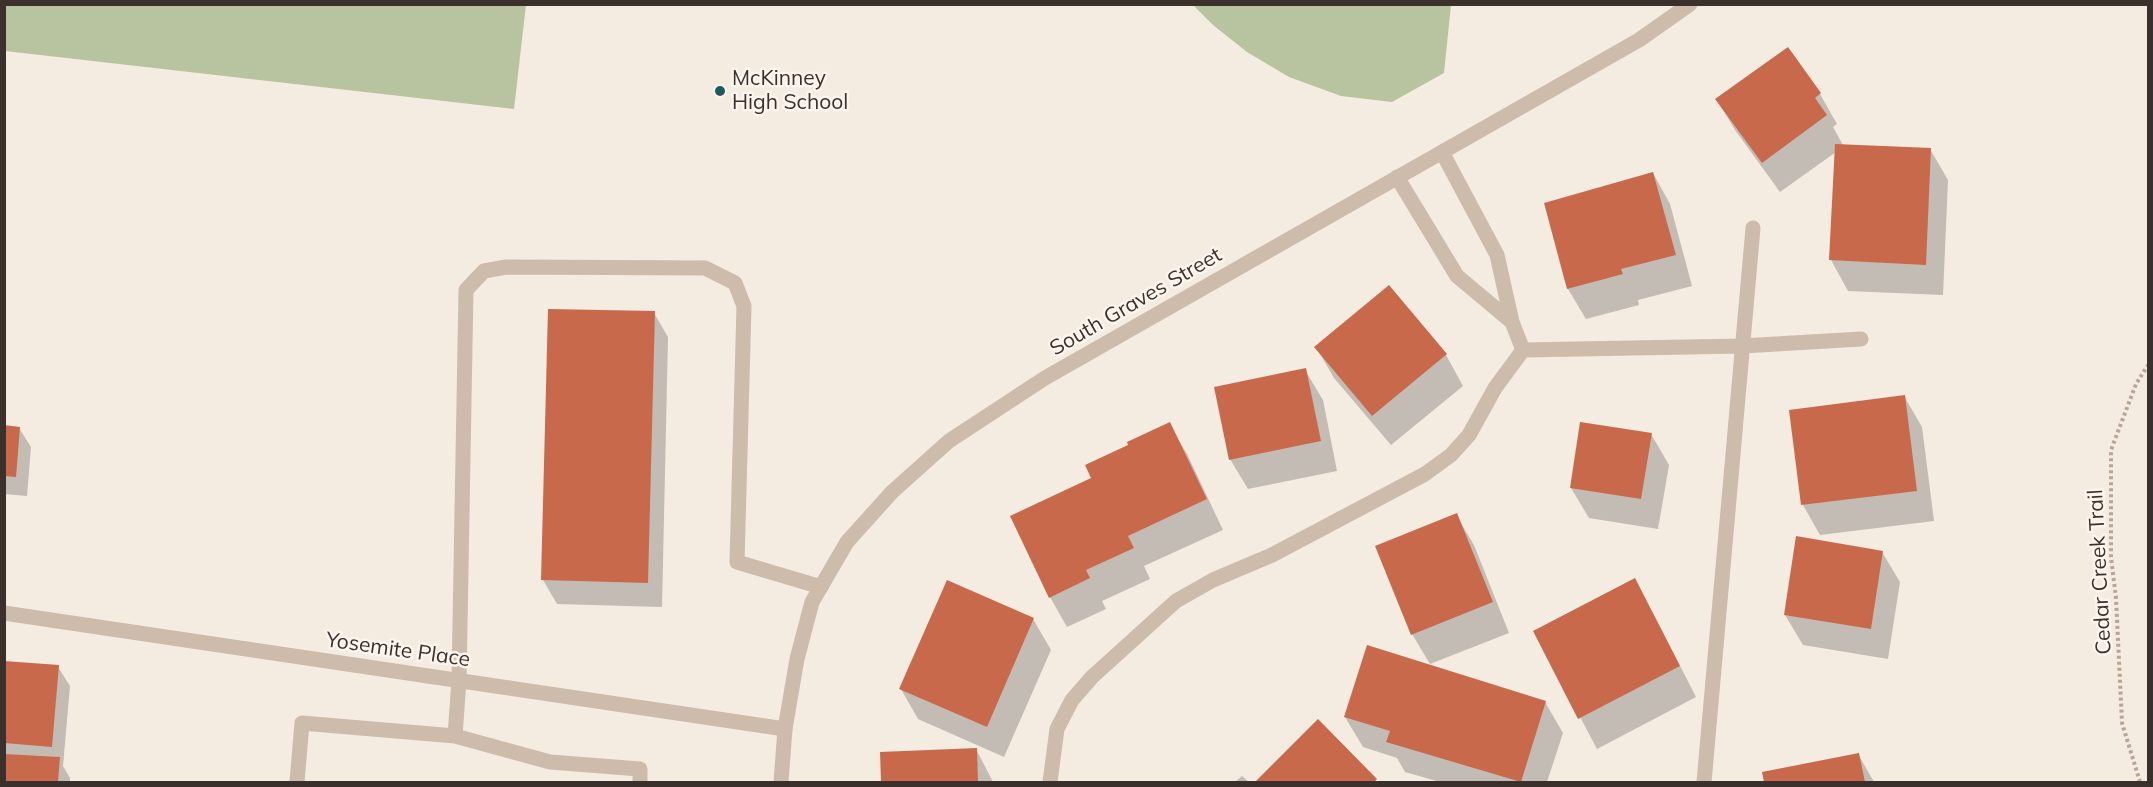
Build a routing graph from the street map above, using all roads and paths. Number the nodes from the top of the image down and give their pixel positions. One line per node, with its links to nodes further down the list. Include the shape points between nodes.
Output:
1 (1690, 4): 2 (street, South Graves Street, via 1638,40)
2 (1442, 152): 3 (street, South Graves Street); 5 (street, via 1497,255)
3 (1397, 177): 5 (street, via 1457,276); 10 (street, South Graves Street, via 1045,378 949,441 892,492 847,542)
4 (1753, 228): 7 (street)
5 (1512, 322): 8 (street)
6 (1861, 339): 7 (street)
7 (1742, 346): 8 (street); 19 (street)
8 (1523, 350): 18 (street, via 1495,388 1469,435 1451,455 1425,474 1344,518 1213,580 1176,602 1092,677 1072,700 1057,729)
9 (2148, 365): 20 (path, Cedar Creek Trail, via 2136,384 2111,450 2111,557 2122,723)
10 (821, 587): 12 (street, via 737,562 744,306 735,283 705,268 506,267 484,271 466,290); 13 (street, South Graves Street, via 797,659)
11 (4, 613): 12 (street, Yosemite Place)
12 (459, 680): 13 (street, Yosemite Place); 14 (street)
13 (785, 729): 17 (street, South Graves Street)
14 (455, 736): 15 (street, via 302,723); 16 (street, via 550,762 640,769)
15 (297, 783)
16 (640, 783)
17 (782, 783)
18 (1050, 783)
19 (1704, 783)
20 (2140, 783)

